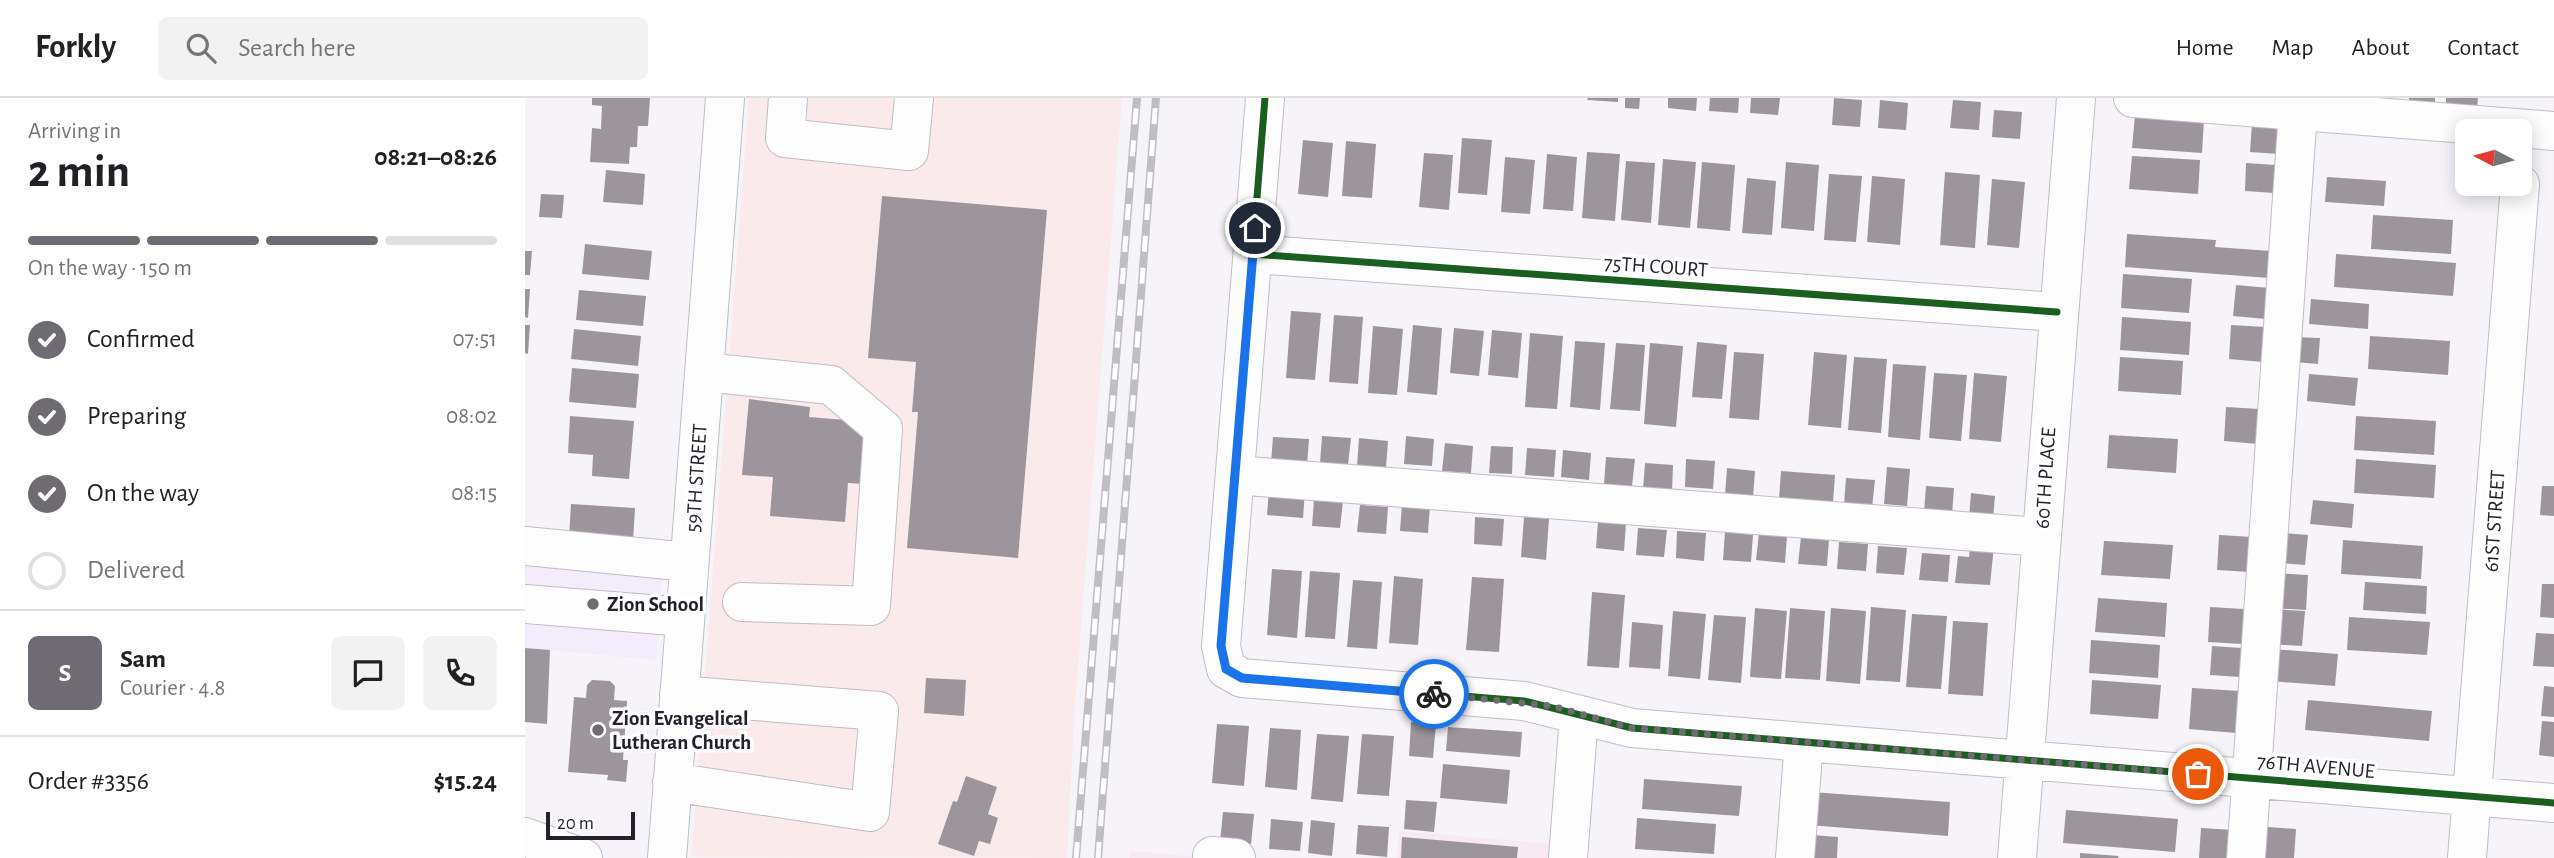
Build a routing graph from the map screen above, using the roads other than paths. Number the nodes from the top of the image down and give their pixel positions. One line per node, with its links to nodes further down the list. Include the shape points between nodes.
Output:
1 (725, 98): 12 (street, 59TH STREET)
2 (788, 98): 3 (street, via 785,138 909,151)
3 (914, 98)
4 (1265, 98): 10 (street)
5 (2076, 98): 11 (street, 60TH PLACE)
6 (2133, 98): 7 (street)
7 (2298, 111): 8 (street); 24 (street)
8 (2535, 119)
9 (2519, 196): 26 (street, 61ST STREET)
10 (1253, 254): 11 (street, 75TH COURT); 13 (street)
11 (2057, 312): 14 (street, 60TH PLACE)
12 (704, 372): 16 (street, 59TH STREET); 17 (street, via 831,385 883,429 871,606)
13 (1235, 475): 14 (street); 21 (street, 76TH AVENUE, via 1221,646 1226,669 1242,678 1524,701)
14 (2041, 537): 23 (street, 60TH PLACE)
15 (525, 546): 16 (street)
16 (689, 562): 19 (street, 59TH STREET)
17 (742, 602)
18 (525, 604): 19 (street)
19 (685, 617): 20 (street, 59TH STREET)
20 (679, 695): 25 (street, 59TH STREET); 25 (street, via 879,711 870,813)
21 (1580, 716): 22 (street, 76TH AVENUE, via 1632,728); 31 (street)
22 (1804, 742): 23 (street, 76TH AVENUE); 32 (street)
23 (2025, 760): 24 (street, 76TH AVENUE); 33 (street, 60TH PLACE)
24 (2252, 779): 26 (street, 76TH AVENUE); 34 (street)
25 (672, 782): 30 (street, 59TH STREET)
26 (2472, 796): 27 (street, 76TH AVENUE); 35 (street, 61ST STREET)
27 (2554, 803)
28 (525, 837): 29 (street)
29 (583, 858)
30 (667, 858)
31 (1568, 858)
32 (1795, 858)
33 (2017, 858)
34 (2246, 858)
35 (2467, 858)

